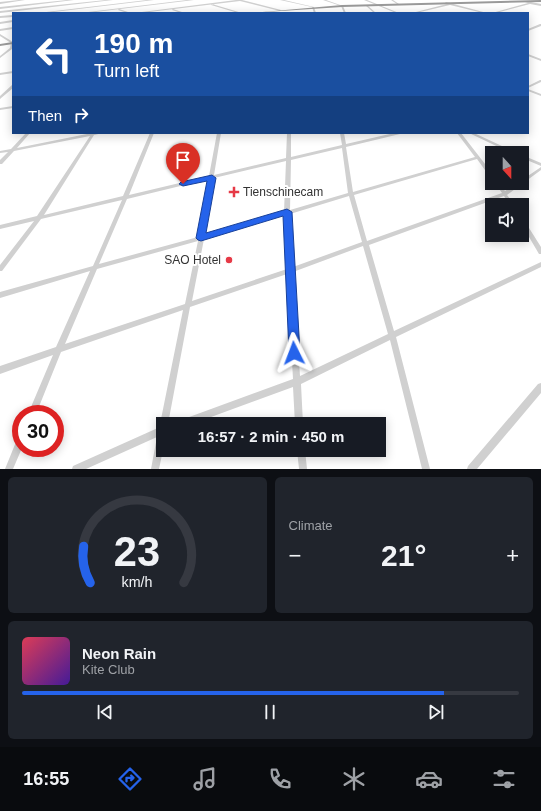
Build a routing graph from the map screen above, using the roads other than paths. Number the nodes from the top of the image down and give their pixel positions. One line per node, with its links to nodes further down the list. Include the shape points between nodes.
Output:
1 (24, 0): 20 (street)
2 (33, 0): 21 (street)
3 (73, 0): 21 (street)
4 (86, 0): 18 (street)
5 (112, 0): 18 (street)
6 (140, 0): 15 (street)
7 (153, 0): 15 (street)
8 (193, 0): 24 (street); 25 (street)
9 (240, 0): 25 (street); 38 (street)
10 (281, 0): 33 (street)
11 (324, 0): 31 (street)
12 (365, 0): 28 (street)
13 (392, 0): 26 (street)
14 (466, 0): 19 (street)
15 (144, 1): 24 (street); 30 (street)
16 (524, 1): 17 (highway); 19 (highway); 23 (street)
17 (541, 1)
18 (94, 2): 30 (street); 32 (street)
19 (470, 2): 22 (highway)
20 (0, 3)
21 (42, 3): 32 (street); 34 (street)
22 (448, 3): 26 (highway); 53 (street); 54 (street)
23 (530, 3): 29 (street); 55 (street)
24 (155, 4): 35 (street); 36 (street)
25 (208, 4): 36 (street); 47 (street)
26 (398, 4): 28 (highway)
27 (366, 5): 28 (highway); 31 (highway); 51 (street)
28 (376, 5): 52 (street)
29 (541, 5)
30 (105, 6): 35 (street); 37 (street)
31 (342, 6): 33 (highway); 50 (street)
32 (54, 7): 37 (street); 40 (street)
33 (313, 7): 38 (highway); 49 (street)
34 (0, 8): 40 (street)
35 (115, 9): 43 (street); 44 (street)
36 (170, 9): 45 (street); 46 (street)
37 (64, 10): 41 (street); 42 (street)
38 (280, 10): 48 (highway)
39 (0, 12): 40 (street)
40 (8, 12): 56 (street)
41 (47, 12)
42 (69, 12)
43 (90, 12)
44 (126, 12)
45 (144, 12)
46 (180, 12)
47 (236, 12)
48 (263, 12)
49 (315, 12)
50 (345, 12)
51 (374, 12)
52 (395, 12)
53 (416, 12)
54 (482, 12)
55 (497, 12)
56 (12, 14)
57 (12, 15): 58 (street)
58 (0, 17)
59 (12, 21): 60 (street)
60 (0, 23)
61 (533, 25): 62 (street)
62 (540, 26): 65 (street)
63 (12, 28): 64 (street)
64 (0, 30)
65 (529, 30)
66 (0, 35): 67 (street)
67 (12, 42)
68 (12, 43): 69 (highway)
69 (0, 45)
70 (12, 46): 72 (street)
71 (529, 56): 73 (street)
72 (0, 58)
73 (541, 60)
74 (12, 72): 75 (street)
75 (0, 74)
76 (541, 80): 77 (street)
77 (529, 86)
78 (12, 87): 81 (street)
79 (529, 90): 80 (street)
80 (541, 95)
81 (0, 98)
82 (12, 107): 83 (street)
83 (0, 109)
84 (27, 134): 95 (street)
85 (93, 134): 95 (street); 112 (street)
86 (152, 134): 109 (street)
87 (219, 134): 104 (street)
88 (289, 134): 98 (street)
89 (342, 134): 93 (street)
90 (395, 134): 93 (street)
91 (460, 134): 97 (street)
92 (473, 134): 94 (street)
93 (344, 146): 98 (street); 107 (street)
94 (500, 146)
95 (13, 150): 96 (street); 100 (street)
96 (0, 152)
97 (478, 158): 101 (street); 107 (street)
98 (290, 159): 104 (street); 111 (street)
99 (529, 160): 102 (street)
100 (0, 163)
101 (485, 167)
102 (541, 167): 103 (street)
103 (529, 176)
104 (212, 178): 109 (street); 115 (street)
105 (502, 190): 108 (street)
106 (510, 190): 108 (street)
107 (351, 194): 111 (street); 116 (street)
108 (505, 194): 110 (street); 116 (street)
109 (126, 197): 112 (street); 119 (street)
110 (508, 198)
111 (287, 212): 115 (street); 121 (street)
112 (39, 218): 113 (street); 120 (street)
113 (0, 227)
114 (529, 232): 117 (street)
115 (201, 238): 119 (street); 123 (street)
116 (365, 244): 121 (street); 124 (street)
117 (541, 252)
118 (541, 264): 124 (street)
119 (96, 267): 122 (street); 125 (street)
120 (0, 269)
121 (291, 270): 123 (street); 127 (street)
122 (0, 295)
123 (186, 305): 125 (street); 130 (street)
124 (392, 335): 127 (street); 141 (street)
125 (57, 351): 126 (street); 129 (street)
126 (0, 370)
127 (296, 382): 131 (street); 132 (street)
128 (541, 387): 142 (street)
129 (36, 405)
130 (165, 417)
131 (200, 417)
132 (298, 417)
133 (156, 433): 138 (street)
134 (14, 457): 137 (street)
135 (158, 457): 139 (street)
136 (302, 457): 140 (street)
137 (9, 469)
138 (76, 469)
139 (156, 469)
140 (303, 469)
141 (426, 469)
142 (471, 469)

